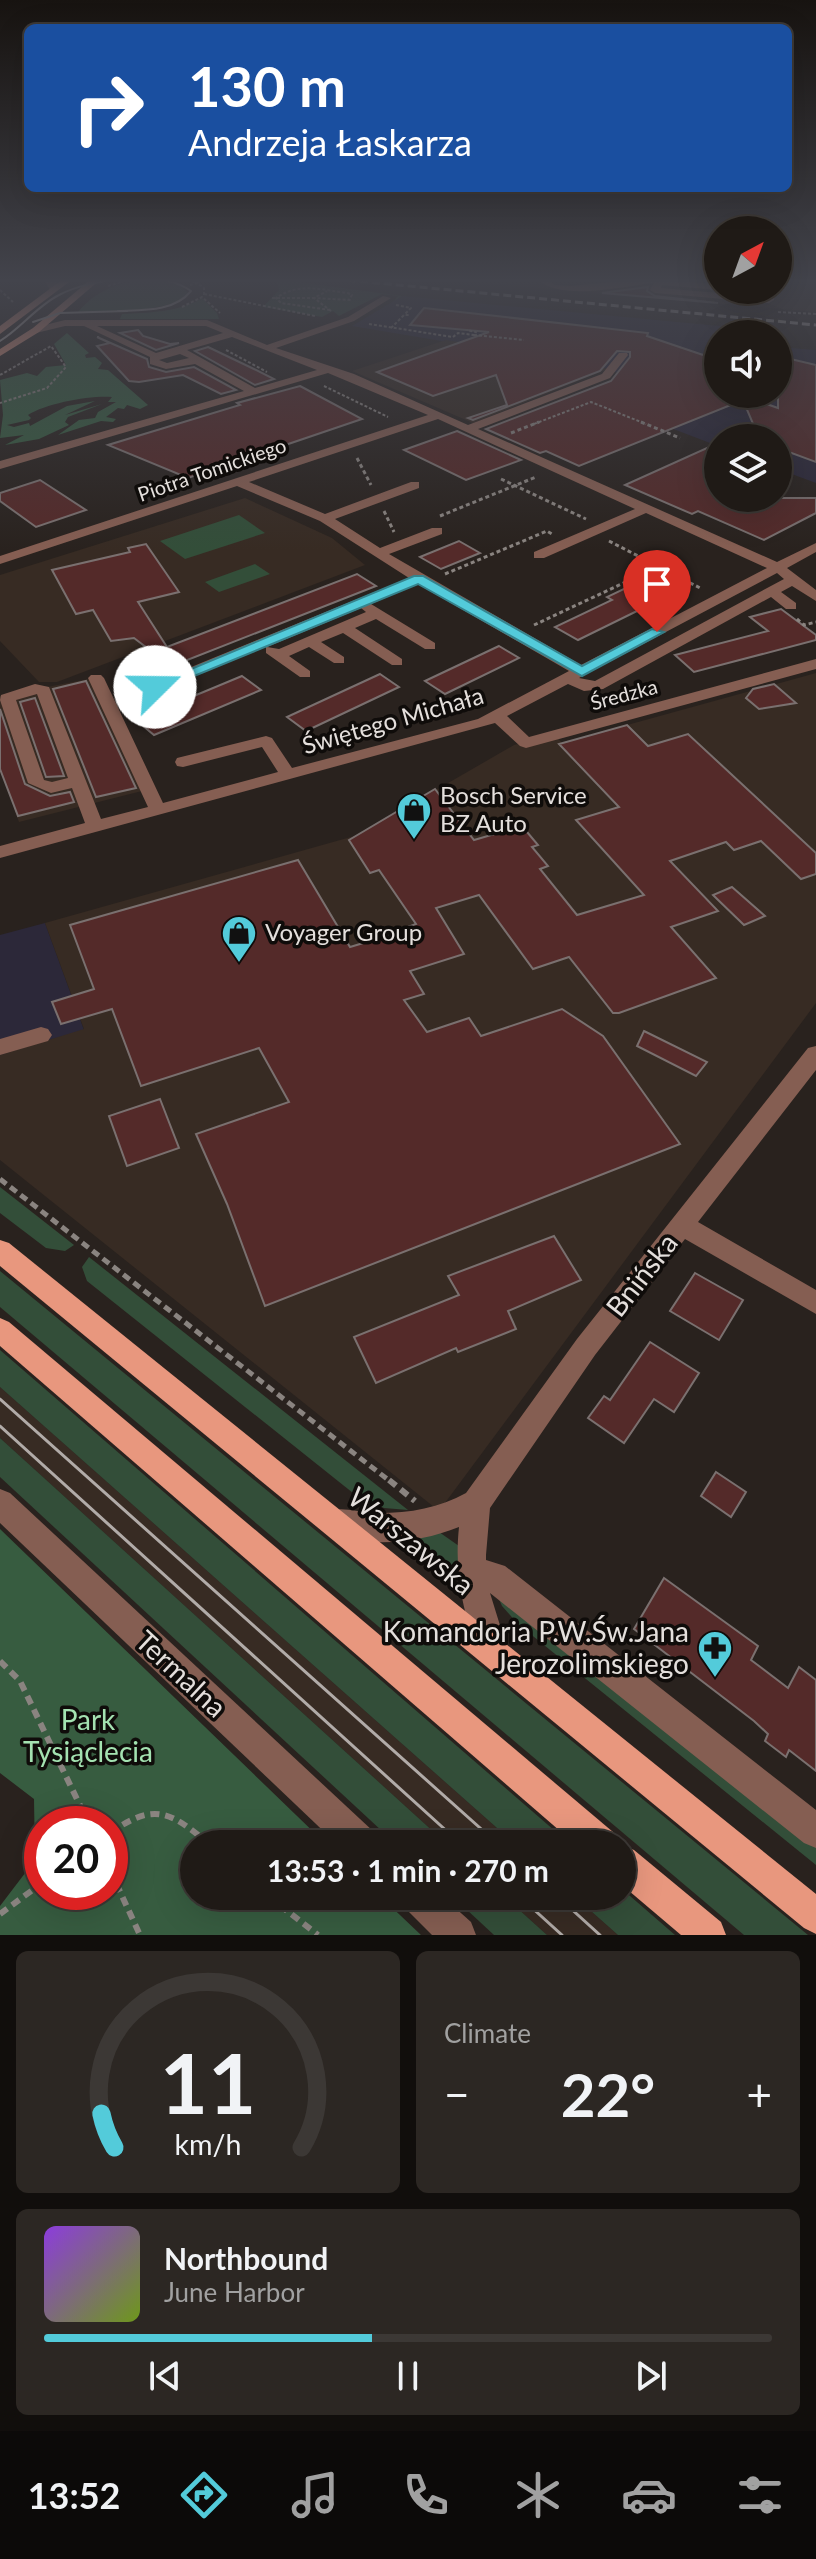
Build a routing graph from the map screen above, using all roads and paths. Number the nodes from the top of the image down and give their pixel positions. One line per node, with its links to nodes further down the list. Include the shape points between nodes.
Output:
1 (65, 369): 9 (path, via 48,389)
2 (212, 369): 8 (street)
3 (261, 369): 7 (path)
4 (613, 369): 12 (street)
5 (327, 370): 6 (street); 10 (street)
6 (304, 377): 7 (street); 11 (path)
7 (288, 382): 8 (street)
8 (255, 392): 15 (street)
9 (0, 403)
10 (437, 416): 11 (street, Piotra Tomickiego); 12 (street)
11 (406, 426): 18 (street, Piotra Tomickiego)
12 (468, 429): 14 (street)
13 (680, 438): 14 (path, via 591,402)
14 (493, 440): 16 (street)
15 (0, 465)
16 (557, 469): 20 (path); 21 (street)
17 (501, 479): 20 (path)
18 (239, 482): 22 (street); 29 (street, Piotra Tomickiego)
19 (415, 485): 22 (street)
20 (516, 485): 23 (path); 24 (path)
21 (645, 509): 24 (street); 30 (street)
22 (325, 518): 27 (street)
23 (436, 525): 27 (street)
24 (597, 530): 25 (street); 35 (path)
25 (568, 542): 28 (street); 33 (path, via 547,531)
26 (816, 547): 30 (street, Świętego Michała)
27 (378, 553): 33 (street)
28 (539, 555)
29 (0, 560)
30 (777, 567): 32 (street); 53 (street, Świętego Michała)
31 (641, 578): 43 (path)
32 (794, 579): 36 (street); 38 (street)
33 (422, 581): 39 (street); 43 (street)
34 (714, 583): 35 (path)
35 (702, 589): 37 (path)
36 (772, 591): 40 (street); 53 (street, via 598,686 584,686)
37 (688, 597)
38 (816, 597)
39 (360, 603): 41 (street); 45 (street)
40 (791, 606)
41 (377, 613): 42 (street); 46 (street)
42 (344, 627): 44 (street); 49 (street)
43 (515, 634): 53 (street)
44 (310, 641): 47 (street); 48 (street)
45 (261, 643): 47 (street); 51 (street, via 155,687)
46 (430, 646)
47 (277, 655): 52 (street)
48 (339, 660)
49 (397, 662)
50 (816, 664): 55 (street, Średzka, via 526,743)
51 (133, 669)
52 (305, 674)
53 (575, 676): 55 (street, Świętego Michała)
54 (96, 678): 59 (street)
55 (498, 717): 57 (street, Świętego Michała)
56 (183, 762): 57 (street, via 266,741)
57 (289, 776): 59 (street, Świętego Michała)
58 (77, 781): 58 (street, via 43,690 7,698 37,783 51,788); 60 (street)
59 (158, 810): 60 (street, Świętego Michała)
60 (95, 826): 61 (street, Świętego Michała)
61 (0, 852)
62 (41, 1035): 63 (street)
63 (0, 1047)
64 (816, 1054): 66 (street, Bnińska)
65 (0, 1179): 73 (path)
66 (681, 1225): 68 (street); 71 (street, Bnińska, via 586,1347)
67 (0, 1251): 72 (main road, Warszawska)
68 (816, 1303)
69 (0, 1330): 81 (main road)
70 (0, 1503): 80 (street, Termalna)
71 (476, 1503): 73 (street); 74 (street, Bnińska)
72 (325, 1517): 73 (street, via 370,1527); 75 (main road, Warszawska)
73 (442, 1518)
74 (472, 1570): 75 (street, Bnińska, via 479,1613); 82 (street, Warszawska, via 494,1577)
75 (499, 1659): 89 (main road, Warszawska)
76 (0, 1661): 77 (path, via 20,1681)
77 (80, 1806)
78 (128, 1820): 79 (path, via 151,1810 177,1816)
79 (193, 1830)
80 (347, 1830)
81 (585, 1830)
82 (816, 1831)
83 (636, 1874): 93 (main road)
84 (24, 1896): 88 (path)
85 (128, 1909): 90 (path)
86 (286, 1910): 91 (path)
87 (432, 1910): 92 (street)
88 (0, 1914)
89 (816, 1916)
90 (140, 1935)
91 (318, 1935)
92 (458, 1935)
93 (708, 1935)

